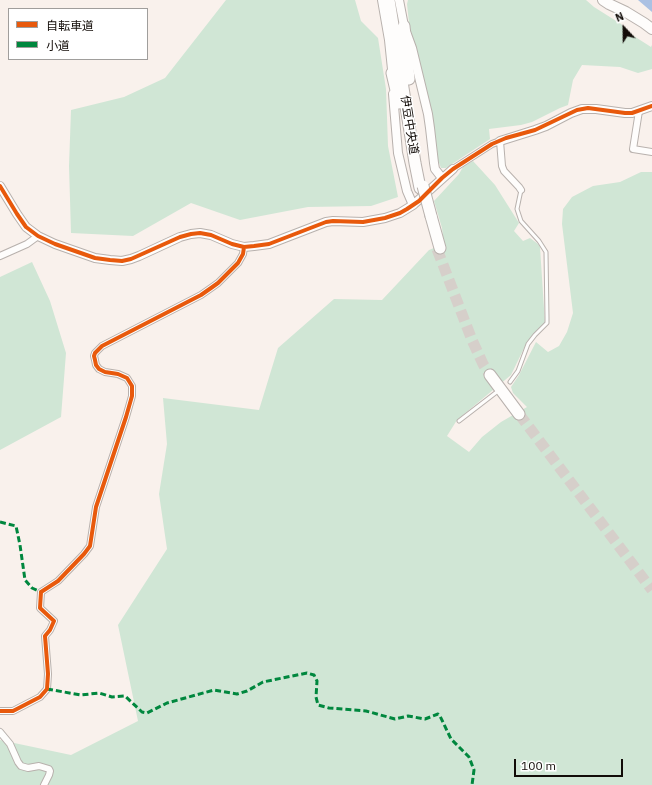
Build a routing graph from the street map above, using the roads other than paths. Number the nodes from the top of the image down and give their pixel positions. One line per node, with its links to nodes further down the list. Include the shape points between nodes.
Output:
1 (382, 0): 8 (street)
2 (389, 0): 16 (highway, 伊豆中央道)
3 (392, 0): 11 (highway, 伊豆中央道)
4 (400, 0): 6 (street)
5 (603, 0): 7 (highway)
6 (404, 26): 11 (highway); 15 (street, via 426,103 435,169)
7 (652, 29)
8 (392, 73): 16 (highway, via 410,159); 19 (street, via 398,153)
9 (652, 106): 10 (street)
10 (639, 111): 12 (street, via 625,113 582,109 546,126); 13 (street, via 633,149)
11 (413, 131): 16 (highway, 伊豆中央道)
12 (500, 141): 14 (street); 18 (street, via 504,172)
13 (652, 152)
14 (453, 169): 15 (street)
15 (442, 178): 19 (street)
16 (421, 185): 22 (highway, 伊豆中央道, bridge)
17 (0, 186): 20 (street, via 16,214 26,227)
18 (521, 190): 25 (lane, via 517,210 521,221 539,240 546,252 547,323 528,344 518,371)
19 (413, 205): 21 (street, via 392,216 374,221 326,222 269,244)
20 (38, 236): 21 (street, via 95,258 122,261 191,234 211,235); 23 (street)
21 (244, 247): 29 (street, via 238,263 211,288 102,346 95,353 99,369 127,378 132,386 132,396 96,507 90,546 58,581 41,592 40,608 54,621 45,636 47,689 40,697 12,711)
22 (439, 248)
23 (0, 256)
24 (492, 374): 27 (highway)
25 (510, 382)
26 (498, 391): 28 (lane)
27 (521, 413)
28 (459, 421)
29 (0, 711)
30 (0, 732): 31 (street, via 10,744 21,766 49,769)
31 (44, 785)

